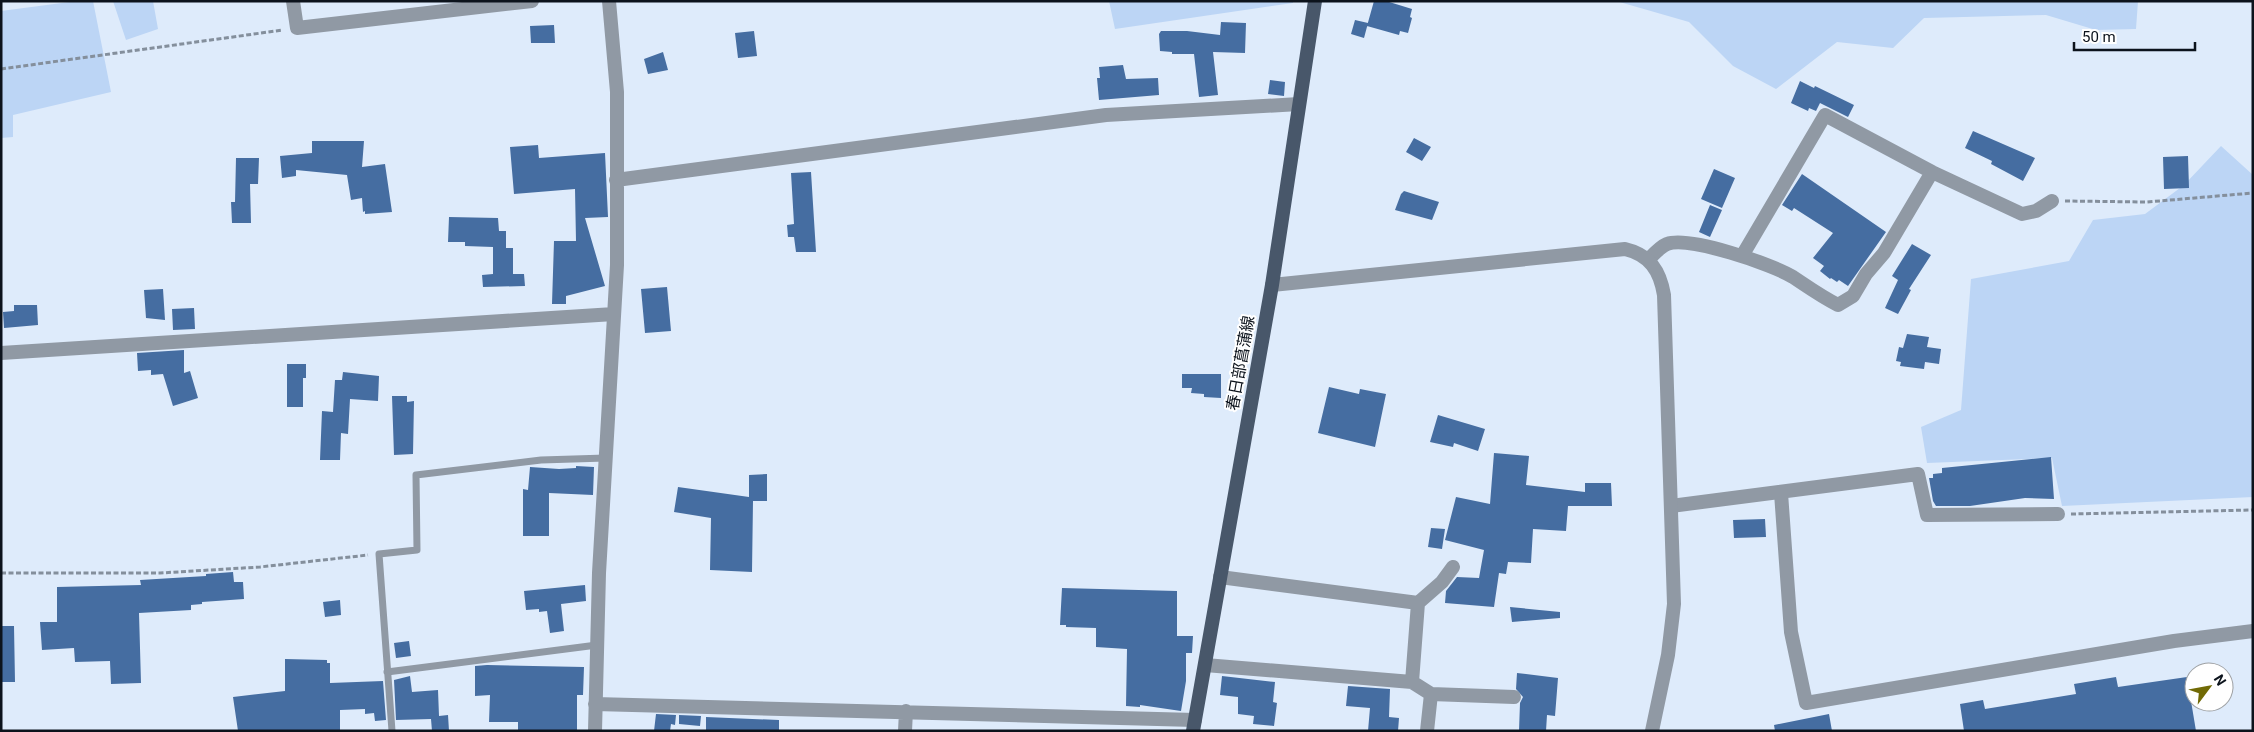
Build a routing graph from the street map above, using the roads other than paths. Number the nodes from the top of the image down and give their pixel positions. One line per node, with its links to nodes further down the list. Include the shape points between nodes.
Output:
1 (293, 1): 2 (street, via 297,28)
2 (532, 1)
3 (609, 1): 7 (street, via 617,92)
4 (1315, 1): 5 (main road, 春日部菖蒲線)
5 (1299, 104): 7 (street, via 1106,115); 11 (main road, 春日部菖蒲線)
6 (1932, 172): 8 (street, via 2022,214 2036,211); 9 (street, via 1884,253 1853,296 1838,305 1792,276); 9 (street, via 1825,115)
7 (616, 180): 12 (street)
8 (2052, 200)
9 (1742, 256): 10 (street, via 1682,243 1667,244)
10 (1649, 259): 11 (street, via 1625,249); 16 (street, via 1662,280 1664,295)
11 (1272, 285): 19 (main road, 春日部菖蒲線)
12 (614, 314): 13 (street); 14 (street)
13 (1, 353)
14 (606, 458): 22 (street); 24 (lane, via 541,460 416,475 417,550 379,554)
15 (1781, 493): 16 (street); 17 (street, via 1918,474 1927,515); 21 (street, via 1791,632 1806,703 2174,641)
16 (1671, 506): 35 (street, via 1672,628)
17 (2058, 514)
18 (1453, 567): 20 (street, via 1442,582)
19 (1220, 577): 20 (street); 23 (main road, 春日部菖蒲線)
20 (1418, 603): 25 (street)
21 (2253, 631)
22 (597, 645): 24 (lane); 28 (street)
23 (1205, 665): 25 (street); 30 (main road, 春日部菖蒲線)
24 (387, 672): 31 (lane)
25 (1412, 682): 26 (street)
26 (1431, 694): 27 (street); 34 (street)
27 (1514, 697)
28 (595, 704): 29 (street); 32 (street)
29 (906, 712): 30 (street); 33 (street)
30 (1194, 726)
31 (392, 731)
32 (595, 731)
33 (905, 731)
34 (1427, 731)
35 (1652, 731)

